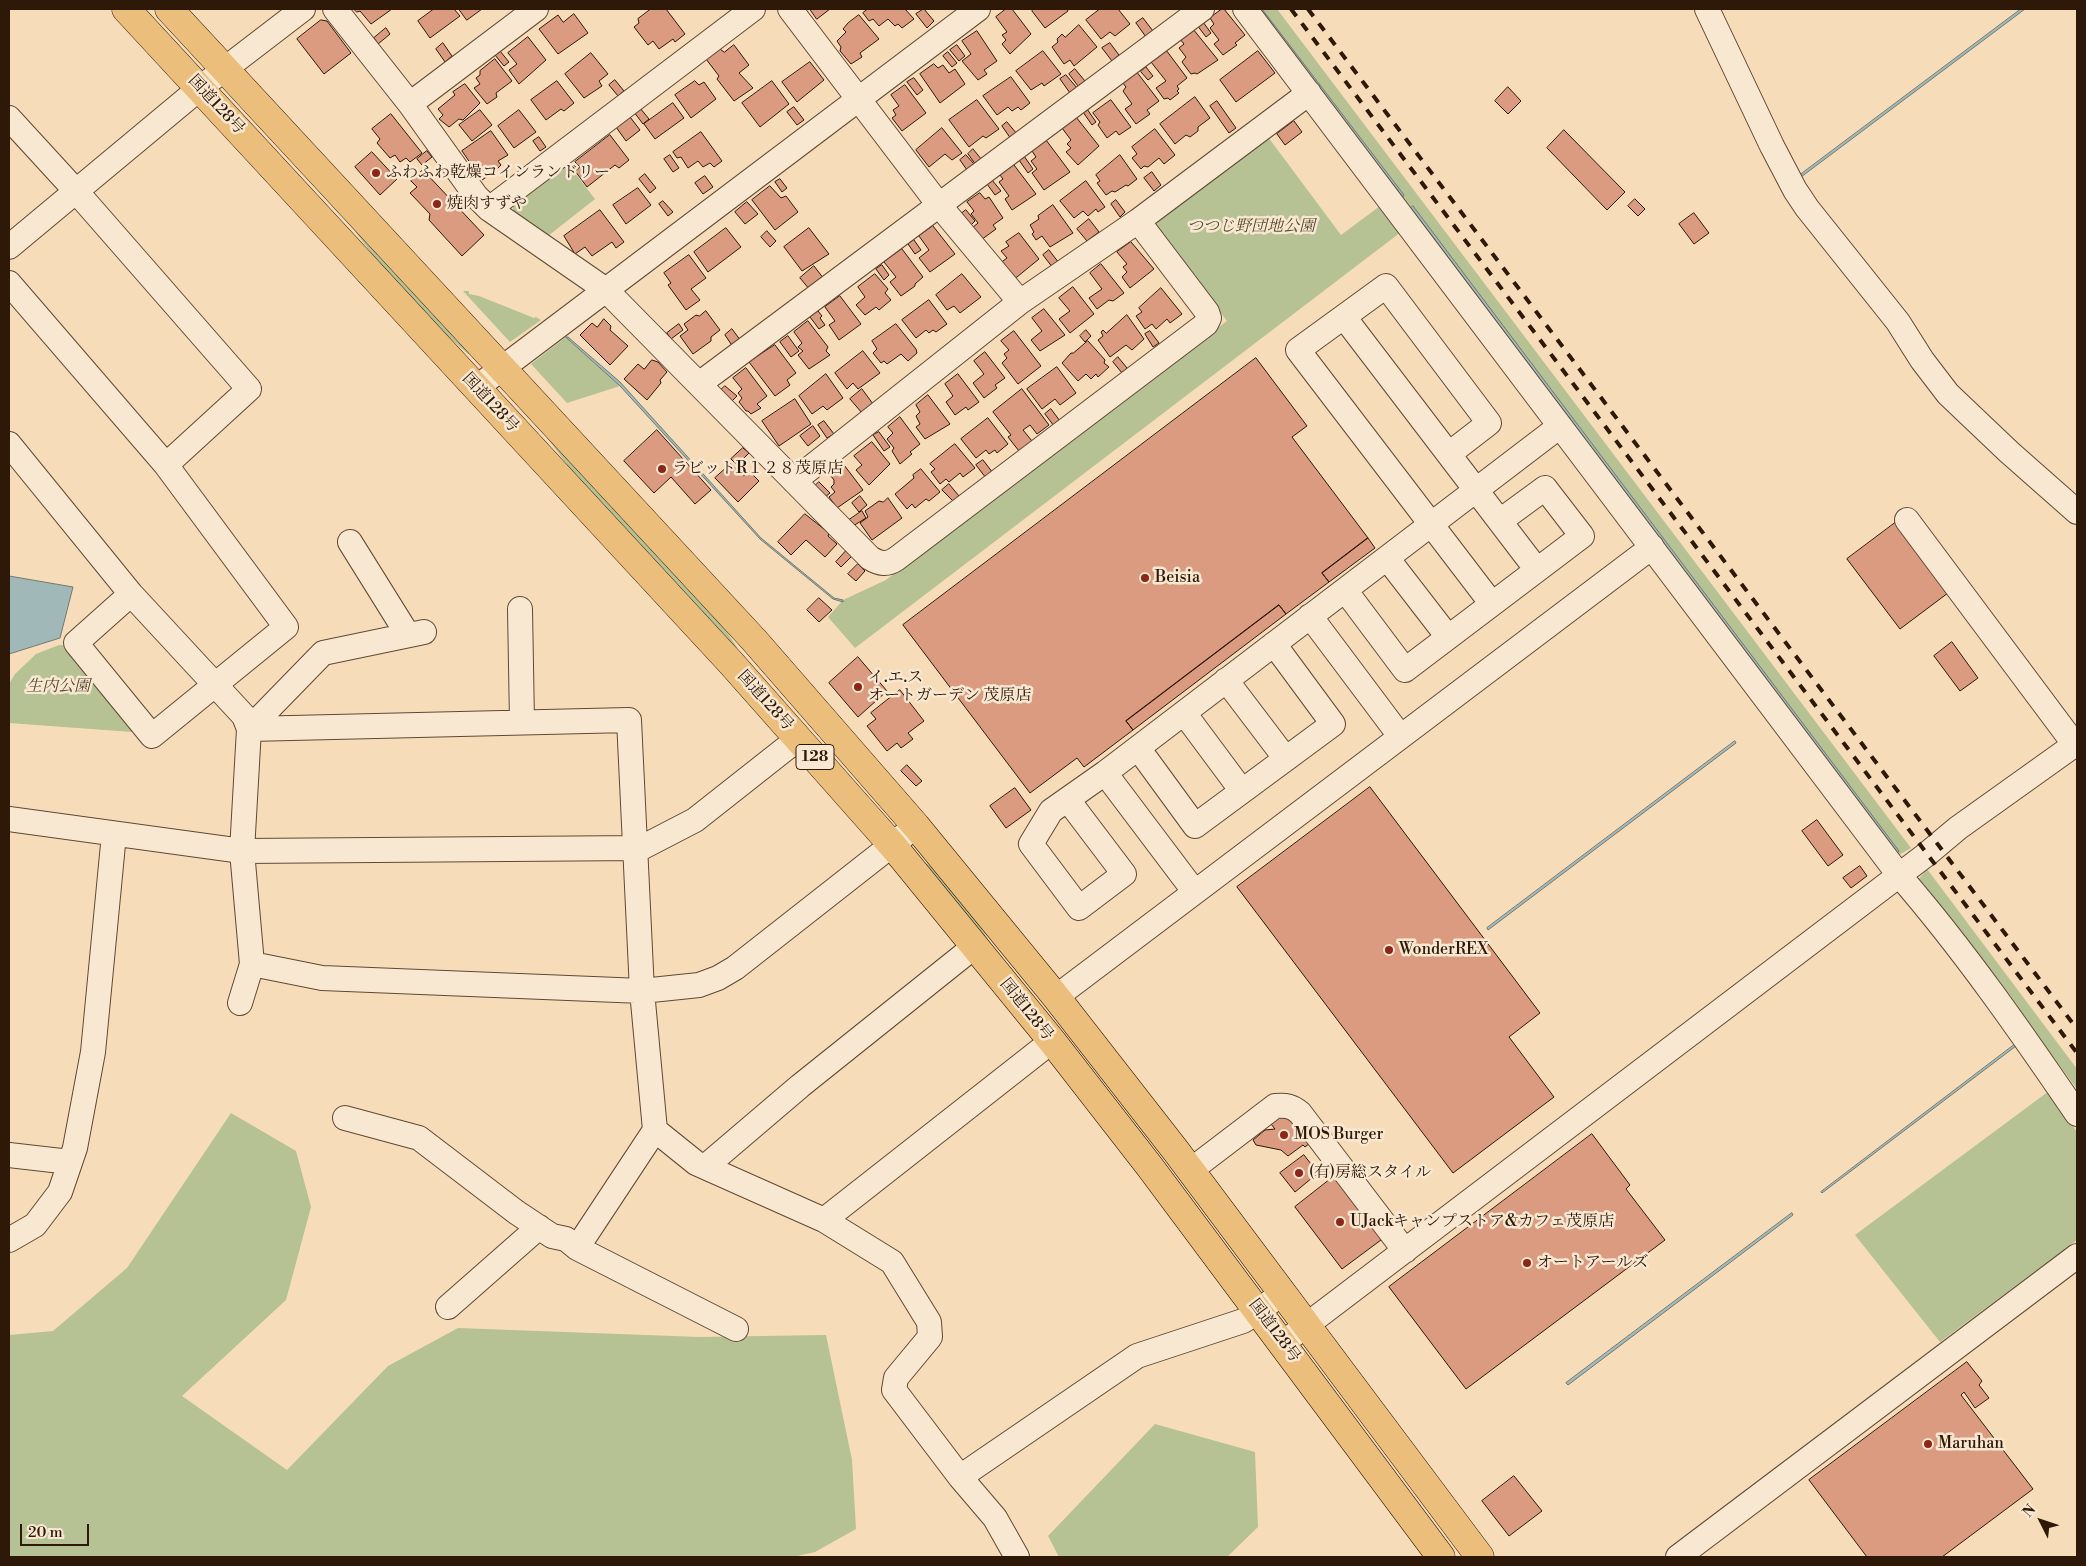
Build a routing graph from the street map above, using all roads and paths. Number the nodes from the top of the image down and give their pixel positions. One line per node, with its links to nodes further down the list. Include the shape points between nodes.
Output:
1 (126, 9): 13 (highway, 国道128号 / 128)
2 (169, 9): 12 (highway, 国道128号 / 128)
3 (304, 9): 12 (street)
4 (335, 9): 16 (street)
5 (536, 9): 16 (street)
6 (753, 9): 20 (street)
7 (790, 9): 15 (street)
8 (978, 9): 15 (street)
9 (1202, 9): 19 (street)
10 (1245, 9): 14 (street)
11 (1707, 9): 36 (street, via 1772,146 1807,208 1898,322 1948,394)
12 (224, 69): 13 (street); 27 (highway, 国道128号 / 128)
13 (200, 88): 18 (street); 29 (highway, 国道128号 / 128)
14 (1309, 93): 21 (street); 30 (street)
15 (858, 99): 19 (street); 24 (street)
16 (410, 104): 20 (street, via 476,196)
17 (9, 118): 18 (street)
18 (75, 190): 22 (street); 33 (street, via 249,390)
19 (939, 205): 25 (street); 28 (street)
20 (489, 209): 24 (street)
21 (1138, 221): 25 (street); 34 (street, via 1207,312 1206,324 904,553 890,563 883,564 870,558)
22 (9, 246)
23 (9, 283): 33 (street)
24 (606, 290): 27 (street); 28 (street)
25 (1020, 302): 34 (street)
26 (1344, 317): 32 (street); 32 (street, via 1386,286 1489,423); 39 (street, via 1298,350)
27 (502, 368): 29 (street); 65 (highway, 国道128号 / 128, via 754,640)
28 (699, 384): 34 (street)
29 (476, 388): 57 (highway, 国道128号 / 128)
30 (1560, 426): 35 (street); 41 (street)
31 (9, 444): 45 (street)
32 (1449, 454): 35 (street)
33 (166, 465): 52 (street, via 286,627)
34 (794, 481)
35 (1476, 490): 38 (street); 39 (street)
36 (2077, 512)
37 (1907, 520): 58 (street)
38 (1500, 521): 43 (street); 43 (street, via 1545,488 1582,536)
39 (1432, 524): 42 (street); 46 (street)
40 (350, 542): 55 (street, via 416,634 323,654)
41 (1652, 547): 56 (street); 70 (street)
42 (1387, 558): 44 (street); 49 (street)
43 (1537, 570): 46 (street)
44 (1345, 590): 48 (street); 49 (street, via 1405,670)
45 (131, 594): 52 (street); 52 (street, via 76,644 152,736)
46 (1492, 604): 49 (street)
47 (520, 609): 54 (street)
48 (1310, 616): 50 (street); 56 (street)
49 (1448, 637)
50 (1274, 644): 51 (street); 60 (street, via 1333,724)
51 (1226, 680): 53 (street); 60 (street)
52 (214, 686): 55 (street, via 244,716)
53 (1184, 713): 59 (street); 62 (street)
54 (522, 722): 55 (street); 68 (street, via 629,720)
55 (248, 729): 69 (street)
56 (1400, 736): 71 (street)
57 (798, 738): 67 (highway, 国道128号 / 128); 68 (street, via 695,820)
58 (2076, 744): 70 (street, via 1958,828)
59 (1138, 748): 61 (street); 62 (street, via 1195,826)
60 (1286, 759): 62 (street)
61 (1105, 773): 63 (street); 71 (street)
62 (1242, 791)
63 (1068, 800)
64 (9, 819): 66 (street)
65 (916, 826): 67 (street); 75 (highway, 国道128号 / 128)
66 (114, 834): 69 (street); 82 (street, via 93,1052)
67 (893, 846): 72 (highway, 国道128号 / 128); 74 (street, via 718,978 699,985)
68 (636, 848): 69 (street); 74 (street)
69 (242, 851): 73 (street)
70 (1899, 875): 78 (street, via 2022,1034); 89 (street)
71 (1194, 891): 75 (street)
72 (975, 946): 77 (highway, 国道128号 / 128); 83 (street, via 800,1086)
73 (252, 964): 74 (street, via 322,978); 76 (street)
74 (642, 991): 80 (street)
75 (1056, 996): 84 (highway, 国道128号 / 128)
76 (240, 1003)
77 (1052, 1041): 85 (street); 93 (highway, 国道128号 / 128)
78 (2077, 1114)
79 (345, 1118): 86 (street, via 419,1138)
80 (655, 1130): 83 (street); 88 (street)
81 (9, 1155): 82 (street)
82 (70, 1162): 87 (street, via 60,1192 35,1225)
83 (705, 1167): 85 (street)
84 (1191, 1170): 89 (street, via 1275,1106 1293,1107); 91 (highway, 国道128号 / 128)
85 (824, 1220): 97 (street, via 892,1262 929,1322 930,1337 896,1378 894,1390)
86 (539, 1227): 88 (street, via 552,1236 566,1239); 92 (street)
87 (9, 1240)
88 (577, 1248): 95 (street)
89 (1405, 1251): 94 (street)
90 (2077, 1256): 101 (street)
91 (1283, 1292): 93 (street); 94 (highway, 国道128号 / 128)
92 (448, 1306)
93 (1259, 1311): 96 (highway, 国道128号 / 128); 97 (street, via 1243,1321 1137,1356)
94 (1307, 1325): 96 (street); 100 (highway, 国道128号 / 128)
95 (736, 1329)
96 (1283, 1343): 99 (highway, 国道128号 / 128)
97 (960, 1477): 98 (street, via 995,1518)
98 (1017, 1557)
99 (1441, 1557)
100 (1480, 1557)
101 (1678, 1557)

